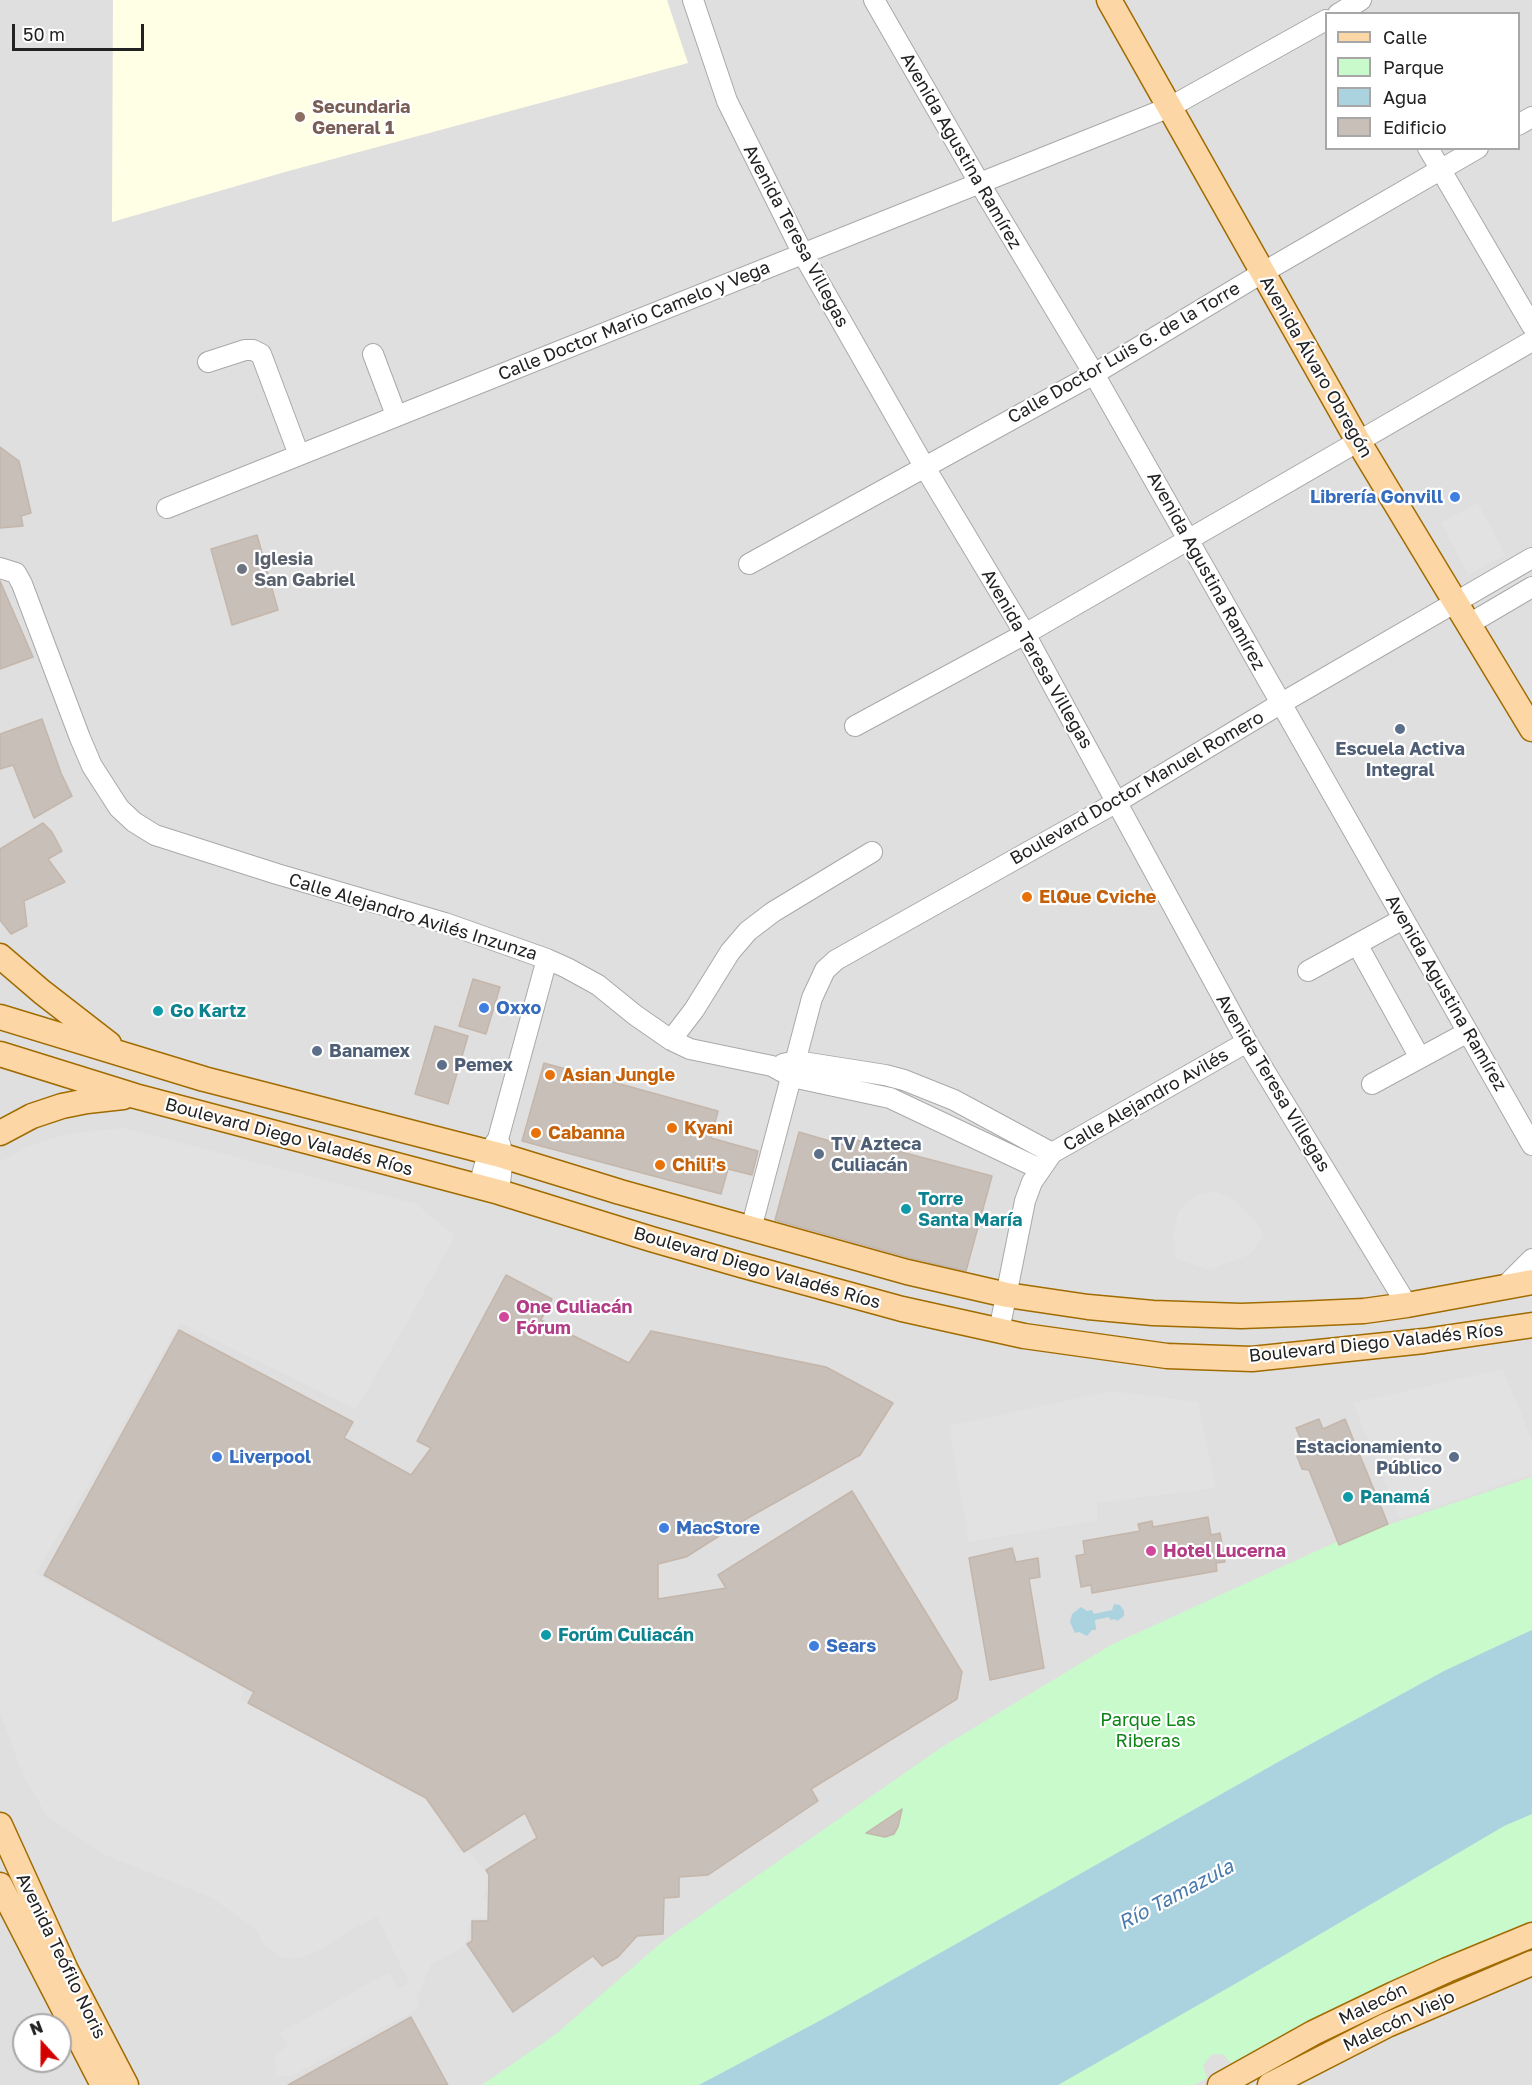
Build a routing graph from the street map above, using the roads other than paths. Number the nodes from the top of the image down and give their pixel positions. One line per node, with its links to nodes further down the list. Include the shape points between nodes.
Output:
1 (693, 0): 10 (street, Avenida Teresa Villegas, via 726,101)
2 (873, 0): 9 (street, Avenida Agustina Ramírez)
3 (1109, 0): 5 (main road, Avenida Álvaro Obregón)
4 (1325, 21): 5 (street, Calle Doctor Mario Camelo y Vega)
5 (1170, 107): 9 (street, Calle Doctor Mario Camelo y Vega); 11 (main road, Avenida Álvaro Obregón)
6 (1429, 150): 8 (street)
7 (1475, 150): 8 (street, Calle Doctor Luis G. de la Torre)
8 (1440, 171): 11 (street, Calle Doctor Luis G. de la Torre); 12 (street)
9 (980, 184): 10 (street, Calle Doctor Mario Camelo y Vega); 16 (street, Avenida Agustina Ramírez)
10 (803, 254): 17 (street, Calle Doctor Mario Camelo y Vega); 20 (street, Avenida Teresa Villegas)
11 (1262, 273): 16 (street, Calle Doctor Luis G. de la Torre); 18 (main road, Avenida Álvaro Obregón)
12 (1532, 326)
13 (1532, 341): 18 (street)
14 (373, 354): 17 (street)
15 (208, 362): 19 (street, via 245,350 261,354)
16 (1094, 374): 20 (street, Calle Doctor Luis G. de la Torre); 22 (street, Avenida Agustina Ramírez)
17 (396, 415): 19 (street, Calle Doctor Mario Camelo y Vega)
18 (1358, 441): 22 (street); 27 (main road, Avenida Álvaro Obregón)
19 (299, 455): 21 (street, Calle Doctor Mario Camelo y Vega)
20 (924, 466): 24 (street, Calle Doctor Luis G. de la Torre); 29 (street, Avenida Teresa Villegas)
21 (167, 508)
22 (1189, 539): 29 (street); 30 (street, Avenida Agustina Ramírez)
23 (1532, 558): 27 (street, Boulevard Doctor Manuel Romero)
24 (749, 564)
25 (0, 568): 38 (street, Calle Alejandro Avilés Inzunza, via 16,573 22,584 92,766 134,822 155,835 445,923)
26 (1532, 587): 28 (street)
27 (1455, 602): 28 (main road, Avenida Álvaro Obregón); 30 (street, Boulevard Doctor Manuel Romero)
28 (1469, 624): 32 (main road, Avenida Álvaro Obregón)
29 (1024, 634): 31 (street); 33 (street, Avenida Teresa Villegas)
30 (1280, 704): 33 (street, Boulevard Doctor Manuel Romero); 35 (street, Avenida Agustina Ramírez)
31 (855, 726)
32 (1532, 729)
33 (1118, 802): 43 (street, Avenida Teresa Villegas); 47 (street, Boulevard Doctor Manuel Romero, via 836,960 818,982)
34 (872, 852): 42 (street, via 748,931)
35 (1403, 919): 36 (street); 41 (street, Avenida Agustina Ramírez)
36 (1357, 944): 39 (street); 46 (street)
37 (0, 956): 44 (main road)
38 (547, 959): 42 (street, Calle Alejandro Avilés Inzunza, via 598,985); 52 (street)
39 (1308, 971)
40 (0, 1017): 44 (main road, Boulevard Diego Valadés Ríos)
41 (1468, 1032): 46 (street); 51 (street, Avenida Agustina Ramírez)
42 (671, 1040): 47 (street, Calle Alejandro Avilés Inzunza, via 708,1054)
43 (1247, 1042): 53 (street, Calle Alejandro Avilés); 61 (street, Avenida Teresa Villegas)
44 (120, 1052): 52 (main road, Boulevard Diego Valadés Ríos, via 204,1079)
45 (0, 1054): 49 (main road, Boulevard Diego Valadés Ríos)
46 (1420, 1058): 48 (street)
47 (794, 1069): 53 (street, Calle Alejandro Avilés Inzunza, via 885,1075 904,1080 954,1100); 54 (street, Calle Alejandro Avilés Inzunza, via 891,1098); 56 (street, Boulevard Doctor Manuel Romero)
48 (1372, 1083)
49 (135, 1096): 50 (main road, via 62,1106); 55 (main road, Boulevard Diego Valadés Ríos)
50 (0, 1133)
51 (1532, 1145)
52 (496, 1149): 55 (street); 56 (main road, Boulevard Diego Valadés Ríos, via 620,1192)
53 (1052, 1153): 54 (street, Calle Alejandro Avilés)
54 (1040, 1169): 60 (street, Calle Alejandro Avilés, via 1025,1201)
55 (489, 1189): 63 (main road, Boulevard Diego Valadés Ríos, via 741,1265)
56 (751, 1228): 60 (main road, Boulevard Diego Valadés Ríos, via 907,1272)
57 (1532, 1259): 59 (street)
58 (1532, 1282): 59 (main road, Boulevard Diego Valadés Ríos)
59 (1503, 1287): 61 (main road, Boulevard Diego Valadés Ríos)
60 (1007, 1295): 61 (main road, Boulevard Diego Valadés Ríos, via 1142,1312 1241,1316 1364,1311); 63 (street, Calle Alejandro Avilés)
61 (1407, 1305)
62 (1532, 1325): 63 (main road, Boulevard Diego Valadés Ríos, via 1368,1348 1233,1359 1167,1356)
63 (999, 1331)
64 (0, 1825): 68 (main road, Avenida Teófilo Noris, via 47,1930)
65 (0, 1885): 68 (main road, Avenida Teófilo Noris)
66 (1532, 1935): 71 (main road, Malecón, via 1394,1994)
67 (1532, 1963): 72 (main road, Malecón Viejo, via 1387,2025)
68 (77, 2014): 69 (main road, Avenida Teófilo Noris); 70 (main road, Avenida Teófilo Noris)
69 (103, 2085)
70 (126, 2085)
71 (1220, 2085)
72 (1270, 2085)

